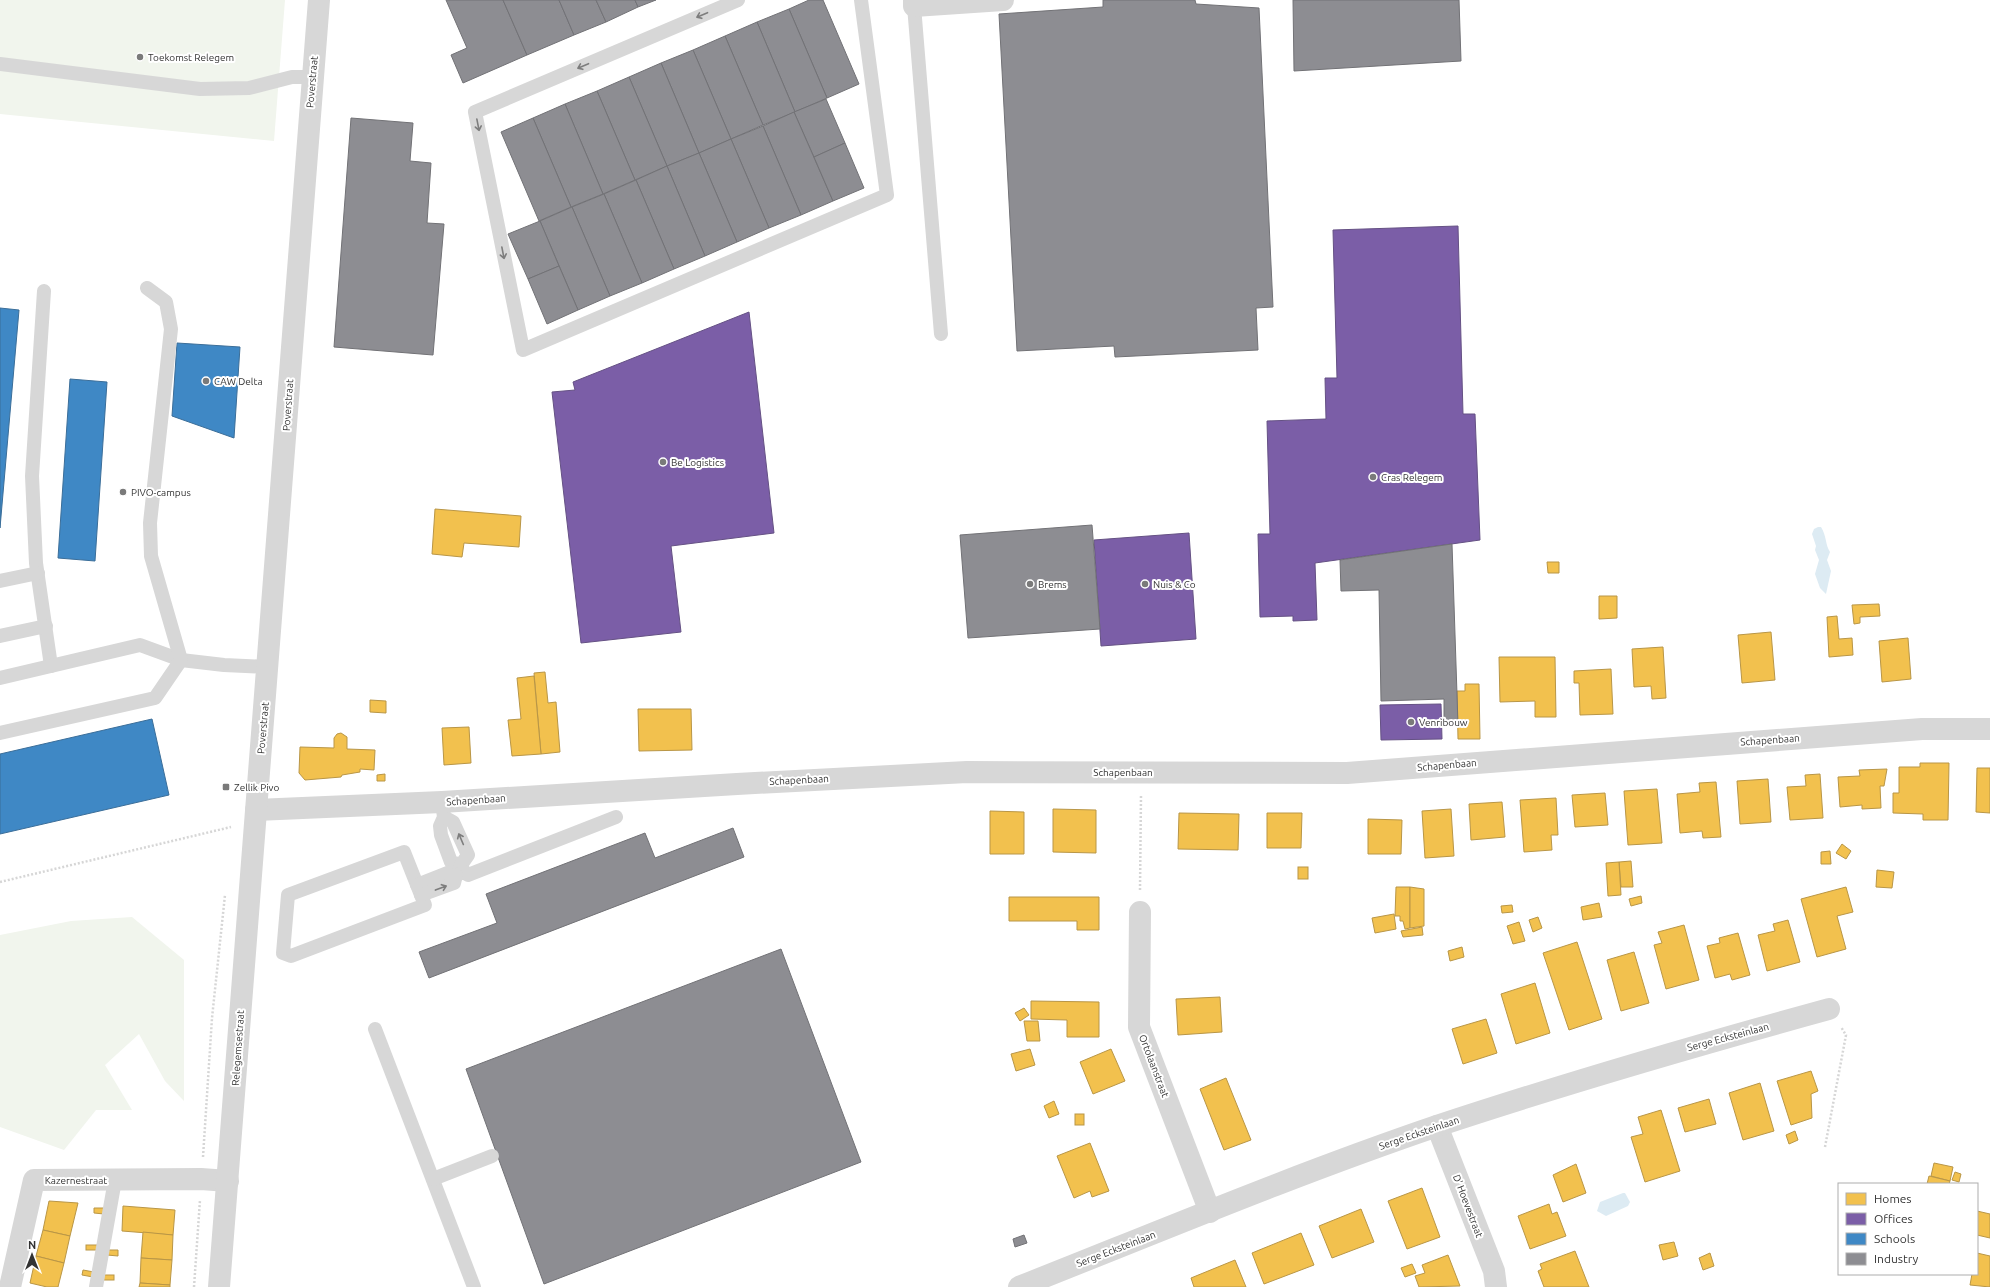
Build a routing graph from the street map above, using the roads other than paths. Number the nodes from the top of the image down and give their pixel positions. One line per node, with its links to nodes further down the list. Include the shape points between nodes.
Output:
1 (319, 0): 7 (street, Poverstraat)
2 (738, 0): 3 (lane, one-way to 3, via 475,112 523,350 887,195)
3 (861, 0)
4 (1003, 0): 5 (street)
5 (914, 3): 10 (lane)
6 (0, 64): 7 (lane, via 200,89 248,88 292,77)
7 (313, 77): 17 (street, Poverstraat)
8 (147, 288): 15 (lane, via 166,302 171,329 150,523 151,556)
9 (44, 291): 11 (lane, via 32,476)
10 (941, 334)
11 (38, 573): 12 (lane); 13 (lane)
12 (0, 581)
13 (46, 626): 14 (lane); 16 (lane)
14 (0, 636)
15 (181, 660): 16 (lane, via 140,645); 17 (lane); 20 (lane, via 155,698)
16 (51, 666): 18 (lane)
17 (268, 667): 21 (street, Poverstraat)
18 (0, 678)
19 (1990, 729): 22 (street, Schapenbaan, via 1922,729 1347,773 967,772 738,784)
20 (0, 733)
21 (256, 810): 22 (street, Schapenbaan); 33 (street, Relegemsestraat)
22 (443, 810): 24 (lane, via 441,835 451,862)
23 (616, 817): 24 (lane, via 468,875)
24 (460, 871): 25 (lane, via 454,883)
25 (419, 890): 25 (lane, via 404,852 288,895 283,953 291,956 425,905)
26 (1140, 912): 34 (street, Ortolaanstraat, via 1140,1027)
27 (1829, 1009): 29 (street, Serge Ecksteinlaan, via 1650,1058)
28 (375, 1029): 31 (lane)
29 (1437, 1126): 34 (street, Serge Ecksteinlaan); 40 (street, D' Hoevestraat, via 1494,1271)
30 (492, 1156): 31 (lane)
31 (433, 1179): 38 (lane)
32 (115, 1180): 33 (street, Kazernestraat); 35 (street, Kazernestraat, via 34,1180); 36 (lane)
33 (228, 1181): 37 (street, Relegemsestraat)
34 (1210, 1212): 39 (street, Serge Ecksteinlaan)
35 (10, 1287)
36 (96, 1287)
37 (219, 1287)
38 (474, 1287)
39 (1019, 1287)
40 (1496, 1287)

